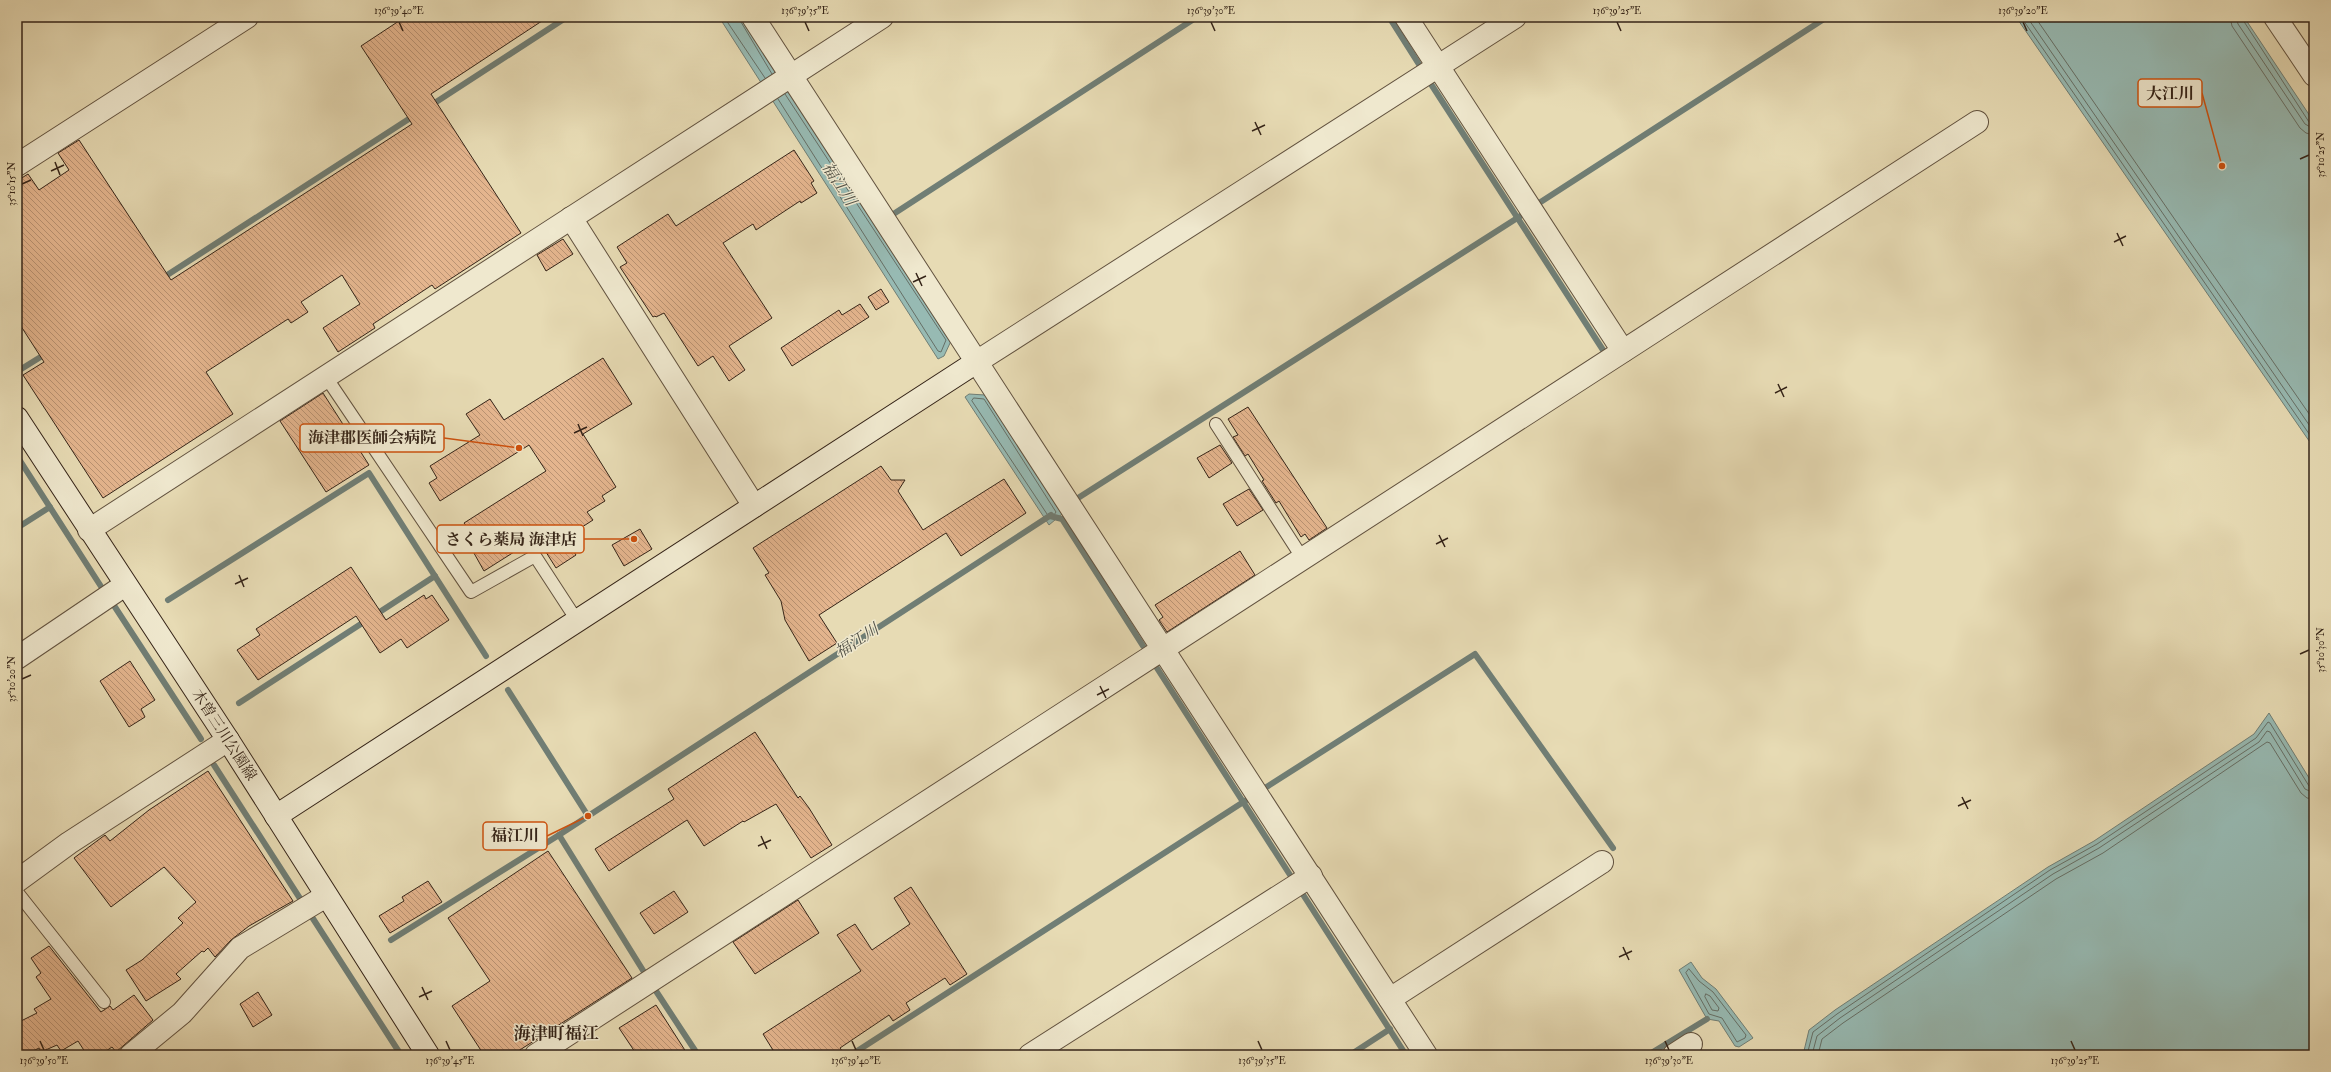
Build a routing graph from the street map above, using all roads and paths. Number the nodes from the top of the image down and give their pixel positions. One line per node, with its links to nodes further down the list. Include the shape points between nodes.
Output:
1 (247, 17): 11 (street)
2 (753, 17): 9 (street)
3 (882, 17): 9 (street)
4 (1406, 17): 7 (street)
5 (1514, 17): 7 (street)
6 (2275, 17): 8 (street)
7 (1438, 67): 13 (street); 14 (street)
8 (2314, 75)
9 (789, 77): 12 (street); 14 (street)
10 (1977, 122): 13 (street)
11 (17, 165)
12 (571, 218): 15 (street); 18 (street)
13 (1623, 351): 20 (street)
14 (978, 361): 18 (street); 23 (street)
15 (326, 377): 19 (street); 22 (lane, via 471,592 535,556)
16 (17, 418): 19 (street, 木曽三川公園線)
17 (1216, 424): 20 (lane)
18 (754, 506): 22 (street)
19 (89, 530): 21 (street, 木曽三川公園線)
20 (1303, 559): 23 (street)
21 (125, 585): 24 (street); 25 (street, 木曽三川公園線)
22 (578, 622): 26 (street)
23 (1163, 648): 28 (street); 36 (street)
24 (17, 658)
25 (228, 740): 26 (street, 木曽三川公園線); 29 (street, via 69,843)
26 (276, 816): 31 (street, 木曽三川公園線)
27 (1602, 862): 32 (street)
28 (1311, 876): 32 (street); 37 (street)
29 (17, 881)
30 (17, 892): 33 (lane)
31 (326, 896): 34 (street, via 240,948 182,1013); 35 (street, 木曽三川公園線)
32 (1390, 999): 38 (street)
33 (104, 1002)
34 (131, 1055)
35 (428, 1055)
36 (536, 1055)
37 (1030, 1055)
38 (1426, 1055)

